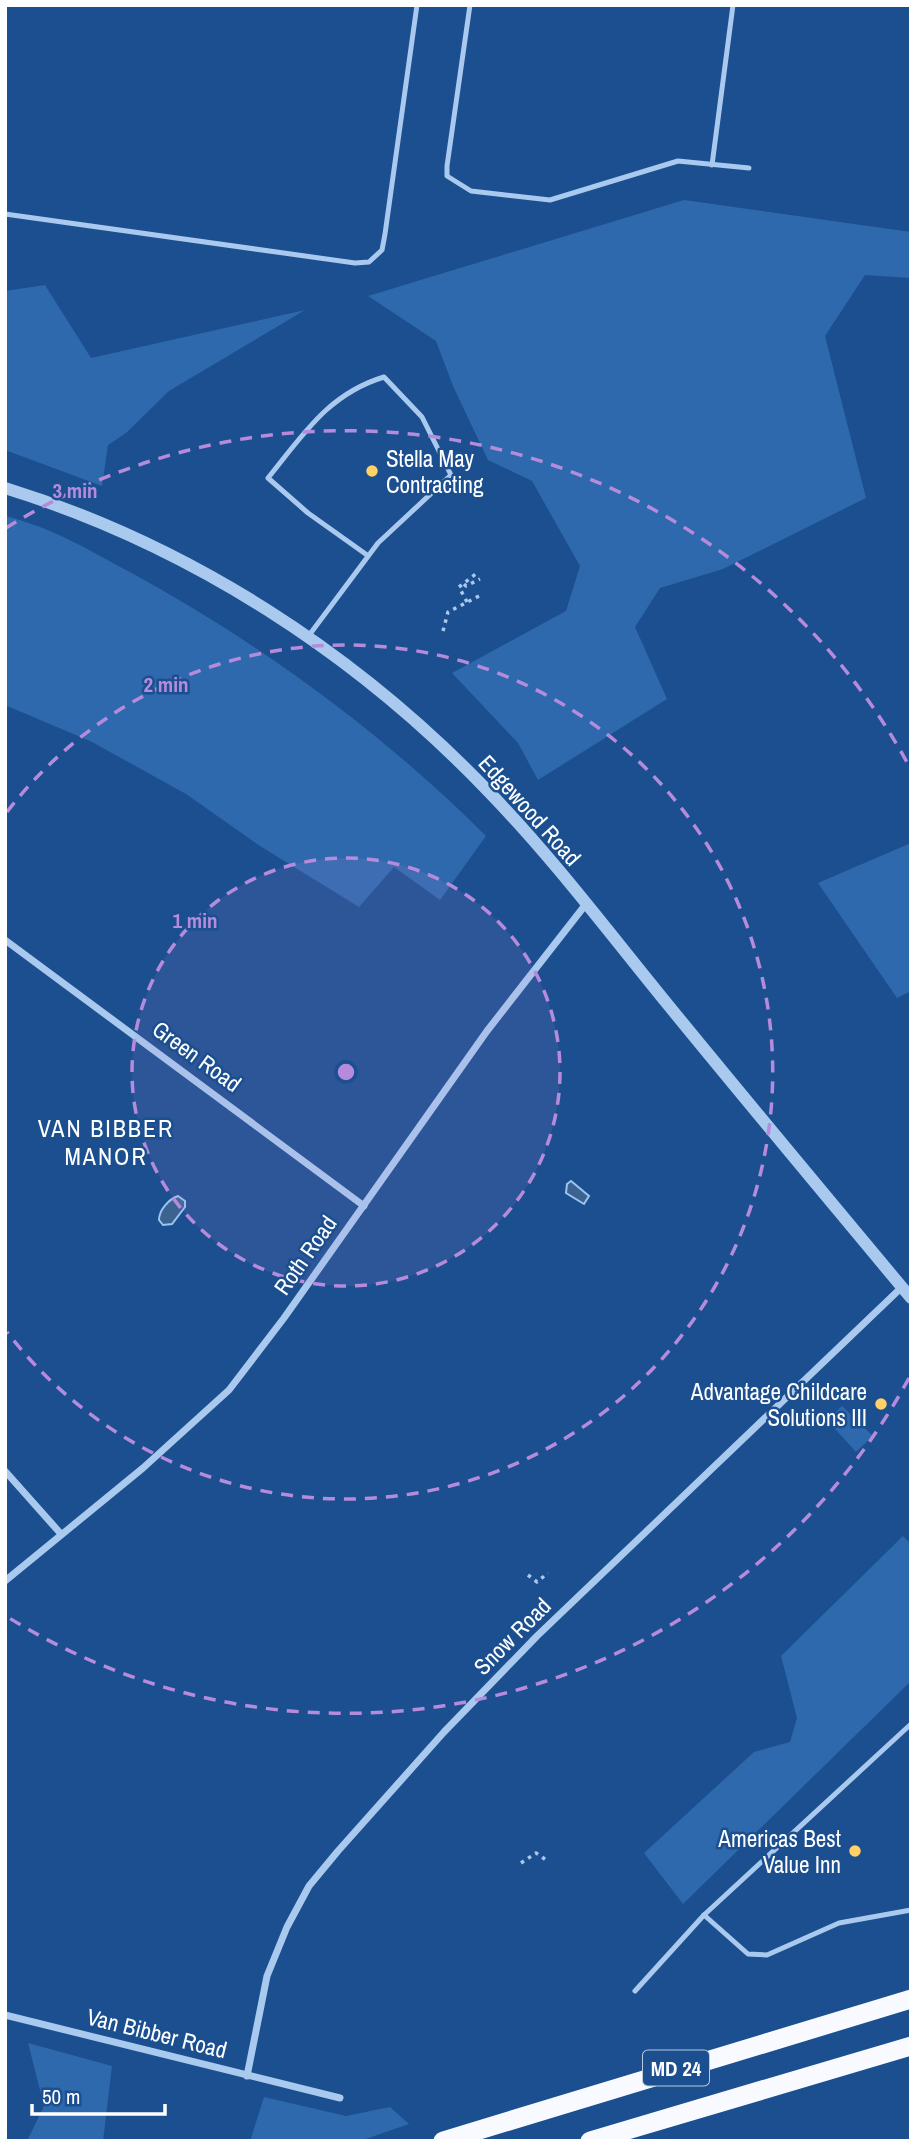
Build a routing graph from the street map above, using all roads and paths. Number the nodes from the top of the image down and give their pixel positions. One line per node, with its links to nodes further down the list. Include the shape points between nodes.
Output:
1 (417, 5): 6 (lane, via 385,234 382,250 369,262)
2 (470, 5): 4 (lane, via 447,166 447,176 454,184 471,191 550,200 678,161)
3 (733, 5): 4 (lane)
4 (712, 165): 5 (lane)
5 (749, 169)
6 (5, 214)
7 (5, 488): 15 (street, Edgewood Road, via 165,551 229,586)
8 (368, 555): 8 (lane, via 451,475 422,417 384,377 357,385 317,418 268,478); 15 (lane)
9 (477, 573): 11 (path)
10 (480, 579): 11 (path)
11 (464, 584): 13 (path, via 459,587)
12 (483, 594): 13 (path)
13 (467, 603): 14 (path, via 448,612)
14 (443, 631)
15 (307, 638): 16 (street, Edgewood Road, via 433,736 489,792)
16 (586, 904): 18 (street, Roth Road, via 487,1031); 19 (street, Edgewood Road)
17 (5, 940): 18 (street, Green Road)
18 (364, 1206): 22 (street, Roth Road, via 229,1390)
19 (902, 1287): 20 (street, Edgewood Road); 35 (street, Snow Road, via 537,1636 338,1851 309,1886 267,1976)
20 (911, 1298)
21 (5, 1471): 22 (street)
22 (61, 1534): 25 (street, Roth Road)
23 (548, 1573): 24 (path, via 537,1582)
24 (528, 1575)
25 (5, 1581)
26 (911, 1724): 30 (lane)
27 (550, 1861): 28 (path, via 536,1853)
28 (521, 1863)
29 (911, 1910): 30 (lane, via 839,1923 766,1955 748,1954)
30 (704, 1915): 31 (lane)
31 (635, 1991)
32 (911, 1999): 37 (highway, MD 24)
33 (5, 2015): 35 (street, Van Bibber Road)
34 (911, 2046): 38 (highway, MD 24)
35 (247, 2076): 36 (street, Van Bibber Road)
36 (340, 2098)
37 (443, 2141)
38 (590, 2141)

